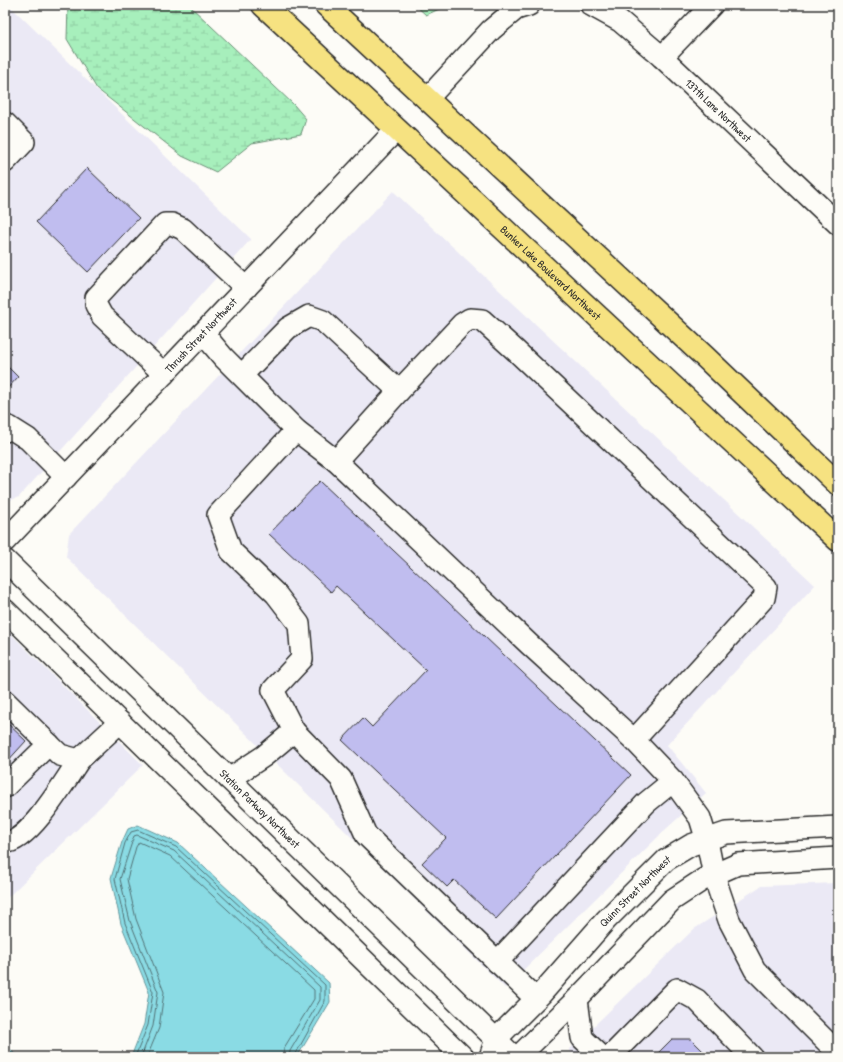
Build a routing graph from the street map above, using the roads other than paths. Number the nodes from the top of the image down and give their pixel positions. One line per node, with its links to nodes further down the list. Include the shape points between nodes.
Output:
1 (263, 5): 9 (main road, Bunker Lake Boulevard Northwest)
2 (326, 5): 7 (main road)
3 (529, 5): 7 (street, via 516,9 490,30)
4 (591, 5): 6 (street, 137th Lane Northwest, via 620,21)
5 (712, 5): 6 (street)
6 (662, 57): 11 (street, 137th Lane Northwest)
7 (426, 99): 21 (main road)
8 (5, 123): 10 (street, via 24,142)
9 (396, 130): 12 (street, Thrush Street Northwest); 22 (main road, Bunker Lake Boulevard Northwest)
10 (5, 162)
11 (838, 224)
12 (246, 288): 13 (street, Thrush Street Northwest); 14 (street, via 183,229 172,224 165,224 144,244 96,298 96,305 102,316)
13 (203, 333): 14 (street, Thrush Street Northwest); 15 (street)
14 (164, 374): 20 (street, Thrush Street Northwest)
15 (242, 375): 16 (street, via 288,328 309,316 323,321); 17 (street)
16 (399, 390): 19 (street); 29 (street, via 462,324 470,319 482,320 766,587 764,598)
17 (296, 430): 19 (street); 28 (street, via 218,515 231,551 276,594 299,624 302,658 273,690)
18 (5, 431): 20 (street, via 9,427 28,439)
19 (336, 461): 29 (street)
20 (66, 477): 23 (street, Thrush Street Northwest)
21 (838, 484)
22 (838, 540)
23 (5, 541)
24 (5, 560): 32 (street, Station Parkway Northwest)
25 (5, 610): 27 (street)
26 (5, 701): 30 (street)
27 (120, 722): 31 (street); 45 (street)
28 (294, 731): 32 (street, via 264,756); 40 (street, via 341,779 366,835)
29 (634, 740): 33 (street)
30 (49, 744): 31 (street, via 60,755); 34 (street)
31 (79, 760): 37 (street, via 49,807 16,840)
32 (229, 779): 43 (street, Station Parkway Northwest)
33 (673, 781): 36 (street, via 700,818); 40 (street, via 646,803)
34 (5, 787)
35 (838, 827): 36 (street, Quinn Street Northwest, via 726,833)
36 (707, 841): 39 (street); 41 (street, Quinn Street Northwest, via 691,845 666,860 606,920)
37 (5, 842)
38 (838, 858): 39 (street, via 738,864)
39 (714, 876): 42 (street, via 704,879 672,900); 44 (street, via 729,920 755,970)
40 (497, 962): 41 (street)
41 (536, 999): 43 (street, Quinn Street Northwest)
42 (577, 999): 47 (street); 48 (street, via 582,1038)
43 (493, 1048): 46 (street, Station Parkway Northwest)
44 (836, 1052)
45 (463, 1057)
46 (514, 1057)
47 (518, 1057)
48 (602, 1057)
49 (610, 1057): 50 (street, via 677,989 697,1000)
50 (752, 1057)

